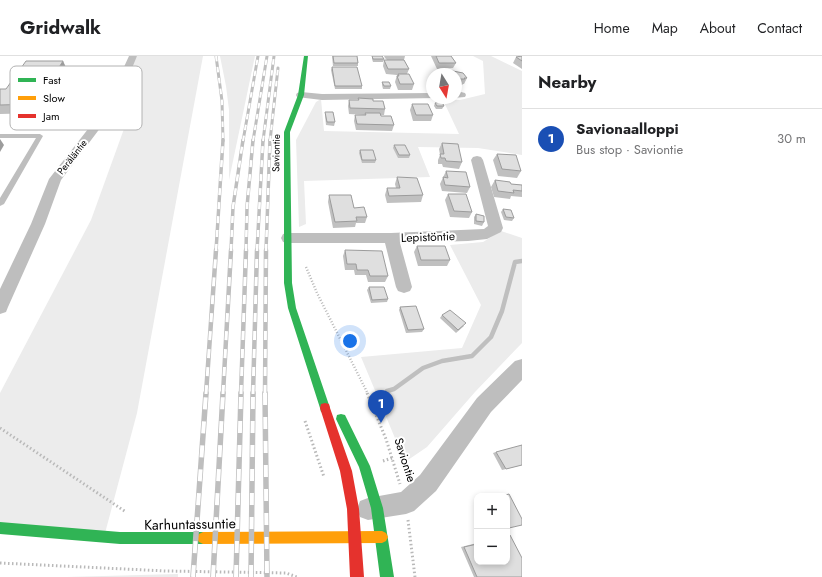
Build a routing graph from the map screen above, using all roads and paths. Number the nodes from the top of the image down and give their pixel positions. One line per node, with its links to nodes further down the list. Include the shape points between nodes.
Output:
1 (133, 56): 3 (street, Peräläntie)
2 (306, 56): 4 (main road, Saviontie)
3 (129, 66)
4 (301, 95): 5 (street); 10 (main road, Saviontie, via 287,132)
5 (426, 96)
6 (93, 130): 14 (street, Peräläntie, via 55,179 38,224)
7 (0, 136): 9 (lane, via 40,136)
8 (477, 160): 11 (street, Lepistöntie, via 496,228 487,234 468,236)
9 (0, 204)
10 (288, 238): 11 (street, Lepistöntie); 15 (main road, Saviontie, via 288,283 292,308)
11 (391, 238): 13 (street)
12 (304, 262): 18 (path, Saviontie, via 380,423)
13 (404, 287)
14 (0, 307)
15 (305, 346): 19 (main road, Saviontie, via 364,466); 20 (main road, Saviontie, via 346,471)
16 (522, 367): 18 (street, via 484,405 428,483)
17 (0, 428): 21 (path)
18 (406, 503): 19 (street); 29 (path, Saviontie)
19 (377, 508): 20 (street); 24 (main road, Saviontie)
20 (353, 509): 23 (main road, Saviontie)
21 (126, 512)
22 (0, 528): 23 (main road, Karhuntassuntie, via 120,538)
23 (354, 536): 24 (main road, Karhuntassuntie); 27 (main road, Saviontie)
24 (382, 537): 28 (main road, Saviontie)
25 (0, 563): 26 (path, via 166,571 286,573)
26 (297, 577)
27 (357, 577)
28 (387, 577)
29 (414, 577)

